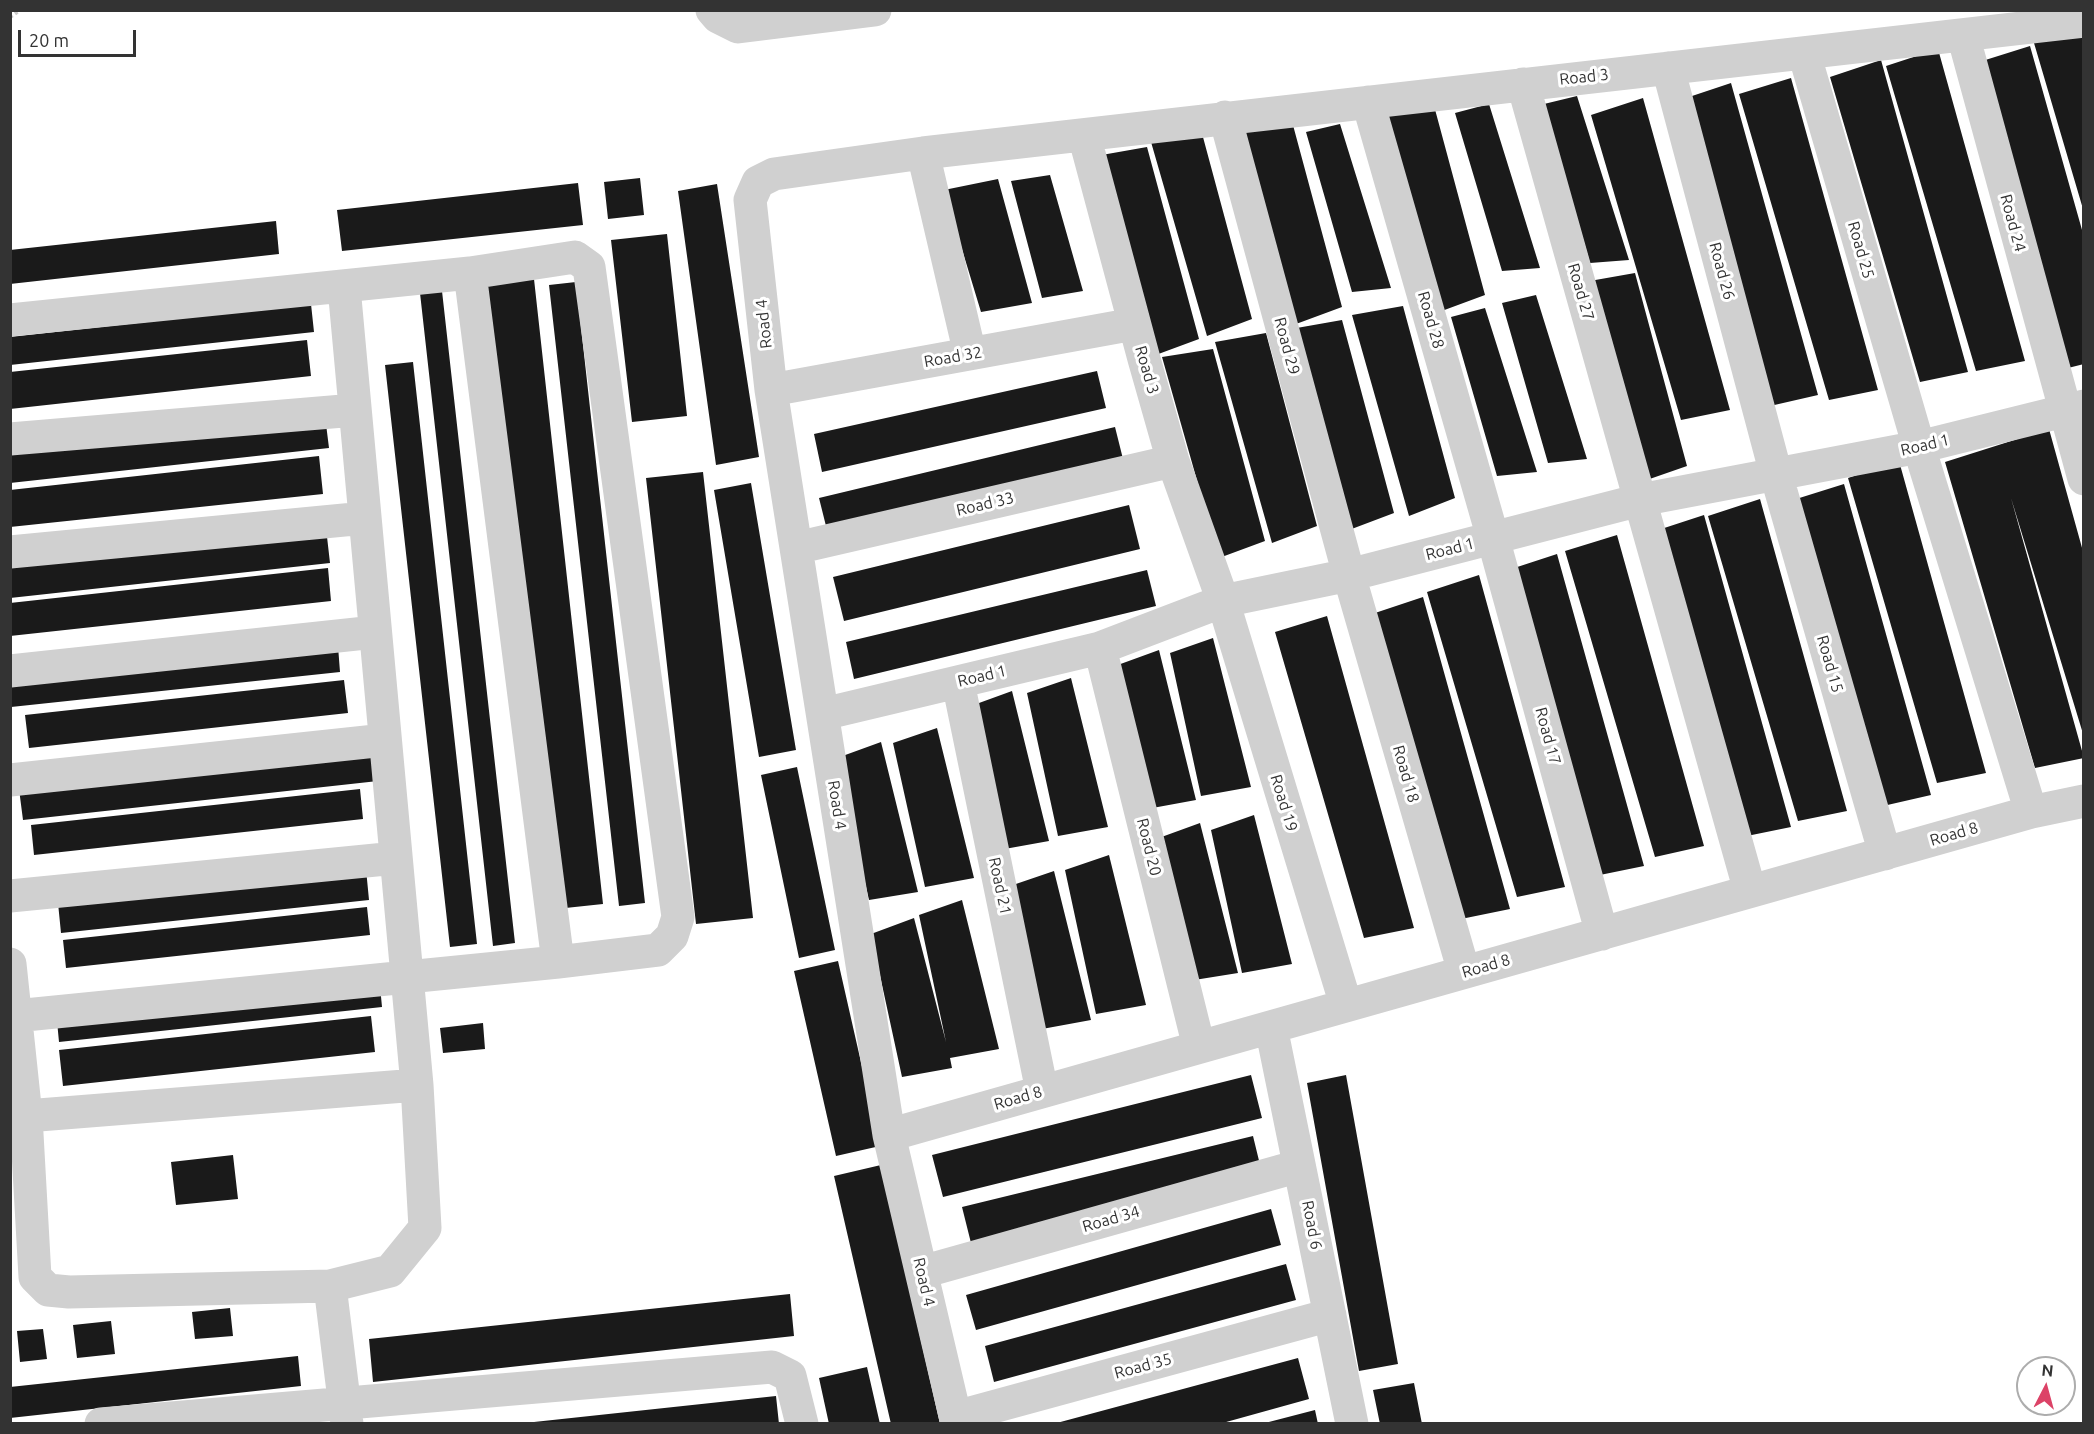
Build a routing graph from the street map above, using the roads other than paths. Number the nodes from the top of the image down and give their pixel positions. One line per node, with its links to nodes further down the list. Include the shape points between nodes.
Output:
1 (712, 10): 3 (street, via 738,27)
2 (875, 10): 3 (street)
3 (814, 14)
4 (2084, 21): 5 (street, Road 3)
5 (1963, 35): 6 (street, Road 3); 20 (street, Road 24)
6 (1804, 53): 7 (street, Road 3); 23 (street, Road 25)
7 (1668, 68): 8 (street, Road 3); 25 (street, Road 26)
8 (1523, 84): 9 (street, Road 3); 27 (street, Road 27)
9 (1368, 102): 10 (street, Road 3); 29 (street, Road 28)
10 (1225, 117): 11 (street, Road 3); 32 (street, Road 29)
11 (1084, 135): 12 (street, Road 3); 17 (street, Road 3)
12 (923, 153): 13 (street, Road 3, via 774,174); 18 (street)
13 (758, 182): 19 (street, Road 4, via 750,200)
14 (470, 273): 15 (street); 48 (street); 48 (street, via 575,257 588,267 678,917 672,936 658,950)
15 (344, 287): 16 (street); 21 (street)
16 (10, 320)
17 (1134, 324): 18 (street, Road 32); 24 (street, Road 3)
18 (970, 354): 19 (street, Road 32)
19 (771, 390): 30 (street, Road 4)
20 (2074, 408): 23 (street, Road 1); 26 (street, Road 24)
21 (355, 410): 22 (street); 28 (street)
22 (10, 439)
23 (1919, 447): 25 (street, Road 1); 42 (street, Road 25)
24 (1173, 461): 30 (street, Road 33); 33 (street, Road 3)
25 (1776, 474): 27 (street, Road 1); 43 (street, Road 15)
26 (2084, 479)
27 (1640, 500): 29 (street, Road 1); 45 (street, Road 27)
28 (365, 518): 31 (street); 34 (street)
29 (1493, 538): 32 (street, Road 1); 47 (street, Road 17)
30 (796, 548): 38 (street, Road 4)
31 (10, 552)
32 (1349, 575): 33 (street, Road 1); 50 (street, Road 18)
33 (1223, 601): 35 (street, Road 1); 52 (street, Road 19)
34 (375, 632): 36 (street); 39 (street)
35 (1100, 648): 37 (street, Road 1); 55 (street, Road 20)
36 (10, 671)
37 (958, 682): 38 (street, Road 1); 57 (street, Road 21)
38 (823, 714): 59 (street, Road 4)
39 (385, 740): 40 (street); 44 (street)
40 (10, 780)
41 (2084, 801): 42 (street, Road 8)
42 (2031, 812): 43 (street, Road 8)
43 (1885, 854): 45 (street, Road 8)
44 (396, 858): 46 (street); 51 (street)
45 (1750, 891): 47 (street, Road 8)
46 (10, 896)
47 (1602, 934): 50 (street, Road 8)
48 (558, 962): 51 (street)
49 (10, 964): 53 (street)
50 (1464, 972): 52 (street, Road 8)
51 (406, 977): 53 (street); 56 (street)
52 (1346, 1005): 54 (street, Road 8)
53 (15, 1016): 58 (street)
54 (1271, 1027): 55 (street, Road 8); 60 (street, Road 6)
55 (1199, 1047): 57 (street, Road 8)
56 (417, 1085): 58 (street); 62 (street, via 425,1228 390,1270)
57 (1042, 1091): 59 (street, Road 8)
58 (26, 1116): 62 (street, via 35,1277 48,1290)
59 (889, 1134): 61 (street, Road 4)
60 (1299, 1166): 61 (street, Road 34); 63 (street, Road 6)
61 (922, 1272): 66 (street, Road 4)
62 (330, 1286): 64 (street)
63 (1330, 1316): 66 (street, Road 35); 69 (street, Road 6)
64 (345, 1413): 65 (street); 68 (street, via 772,1367 790,1376)
65 (209, 1419): 67 (street)
66 (956, 1420)
67 (101, 1424)
68 (802, 1424)
69 (1352, 1424)

